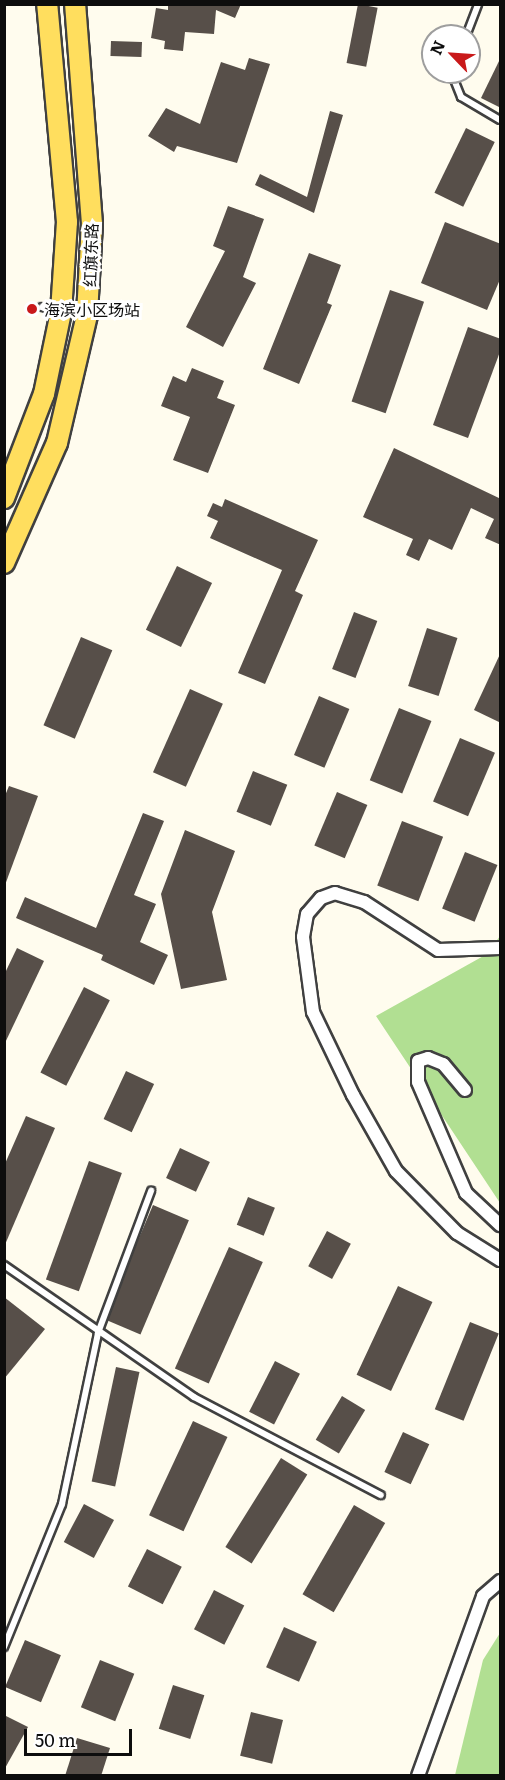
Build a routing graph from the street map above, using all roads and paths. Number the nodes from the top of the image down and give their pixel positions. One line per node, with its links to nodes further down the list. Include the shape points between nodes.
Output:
1 (47, 4): 8 (main road, 红旗东路, via 67,222)
2 (75, 4): 9 (main road, 红旗东路, via 92,224)
3 (478, 4): 4 (lane)
4 (470, 24)
5 (456, 84): 6 (lane, via 461,97)
6 (501, 120)
7 (42, 307): 8 (lane)
8 (61, 312): 9 (lane); 10 (main road, 红旗东路, via 32,433)
9 (87, 315): 11 (main road, 红旗东路, via 57,443)
10 (4, 498)
11 (4, 563)
12 (501, 948): 16 (street, via 438,950 364,902 335,893 321,898 307,914 303,937 313,1012 396,1171 457,1233)
13 (465, 1090): 15 (street, via 442,1064 428,1058 418,1061 418,1082 466,1193)
14 (151, 1191): 18 (lane)
15 (501, 1225)
16 (501, 1260)
17 (4, 1265): 18 (lane)
18 (98, 1333): 19 (lane, via 194,1397); 21 (lane, via 62,1504)
19 (381, 1495)
20 (501, 1581): 22 (street, via 483,1596)
21 (4, 1647)
22 (418, 1776)

